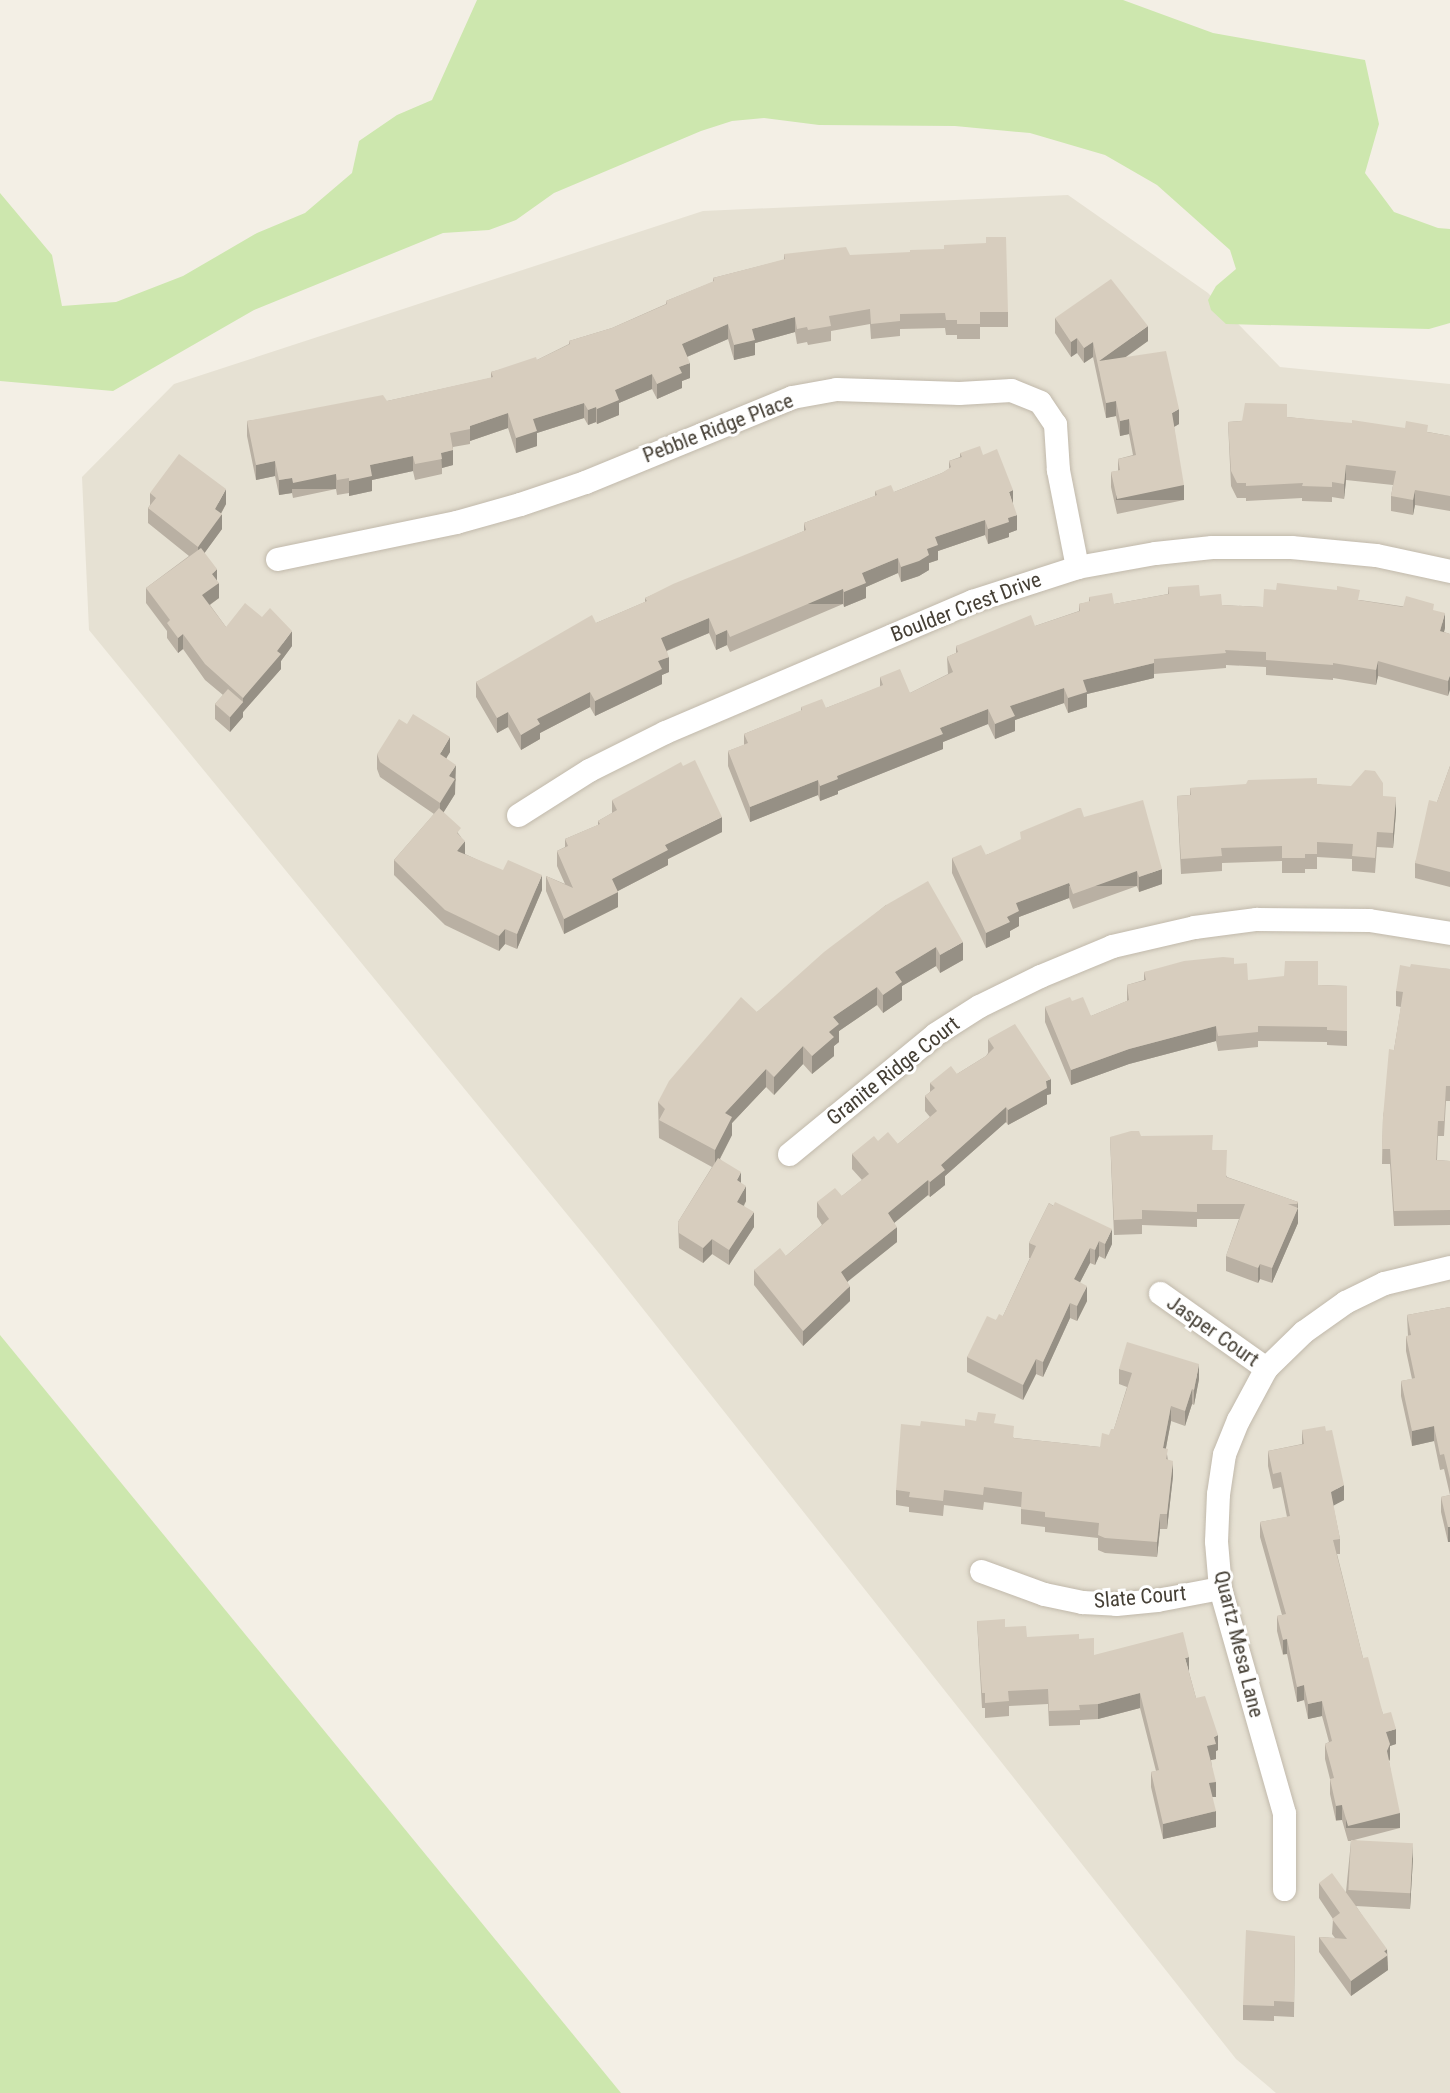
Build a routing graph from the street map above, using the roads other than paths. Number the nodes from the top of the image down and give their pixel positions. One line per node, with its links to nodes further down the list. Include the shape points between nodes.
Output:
1 (278, 559): 2 (street, Pebble Ridge Place, via 520,504 792,397 836,389 1011,390 1040,402 1055,424 1058,470)
2 (1077, 567): 3 (street, Boulder Crest Drive, via 1212,547 1291,547 1377,555); 4 (street, Boulder Crest Drive, via 972,601 665,732 589,770)
3 (1450, 571)
4 (518, 815)
5 (1450, 933): 6 (street, Granite Ridge Court, via 1369,920 1256,919 1194,927 1112,946 979,1006 935,1034)
6 (789, 1154)
7 (1450, 1268): 9 (street, Quartz Mesa Lane, via 1384,1283 1345,1302 1303,1332)
8 (1160, 1293): 9 (street, Jasper Court)
9 (1266, 1368): 11 (street, Quartz Mesa Lane, via 1224,1454 1216,1541)
10 (981, 1571): 11 (street, Slate Court, via 1044,1594 1082,1602 1157,1600)
11 (1220, 1588): 12 (street, Quartz Mesa Lane, via 1284,1813)
12 (1284, 1889)

